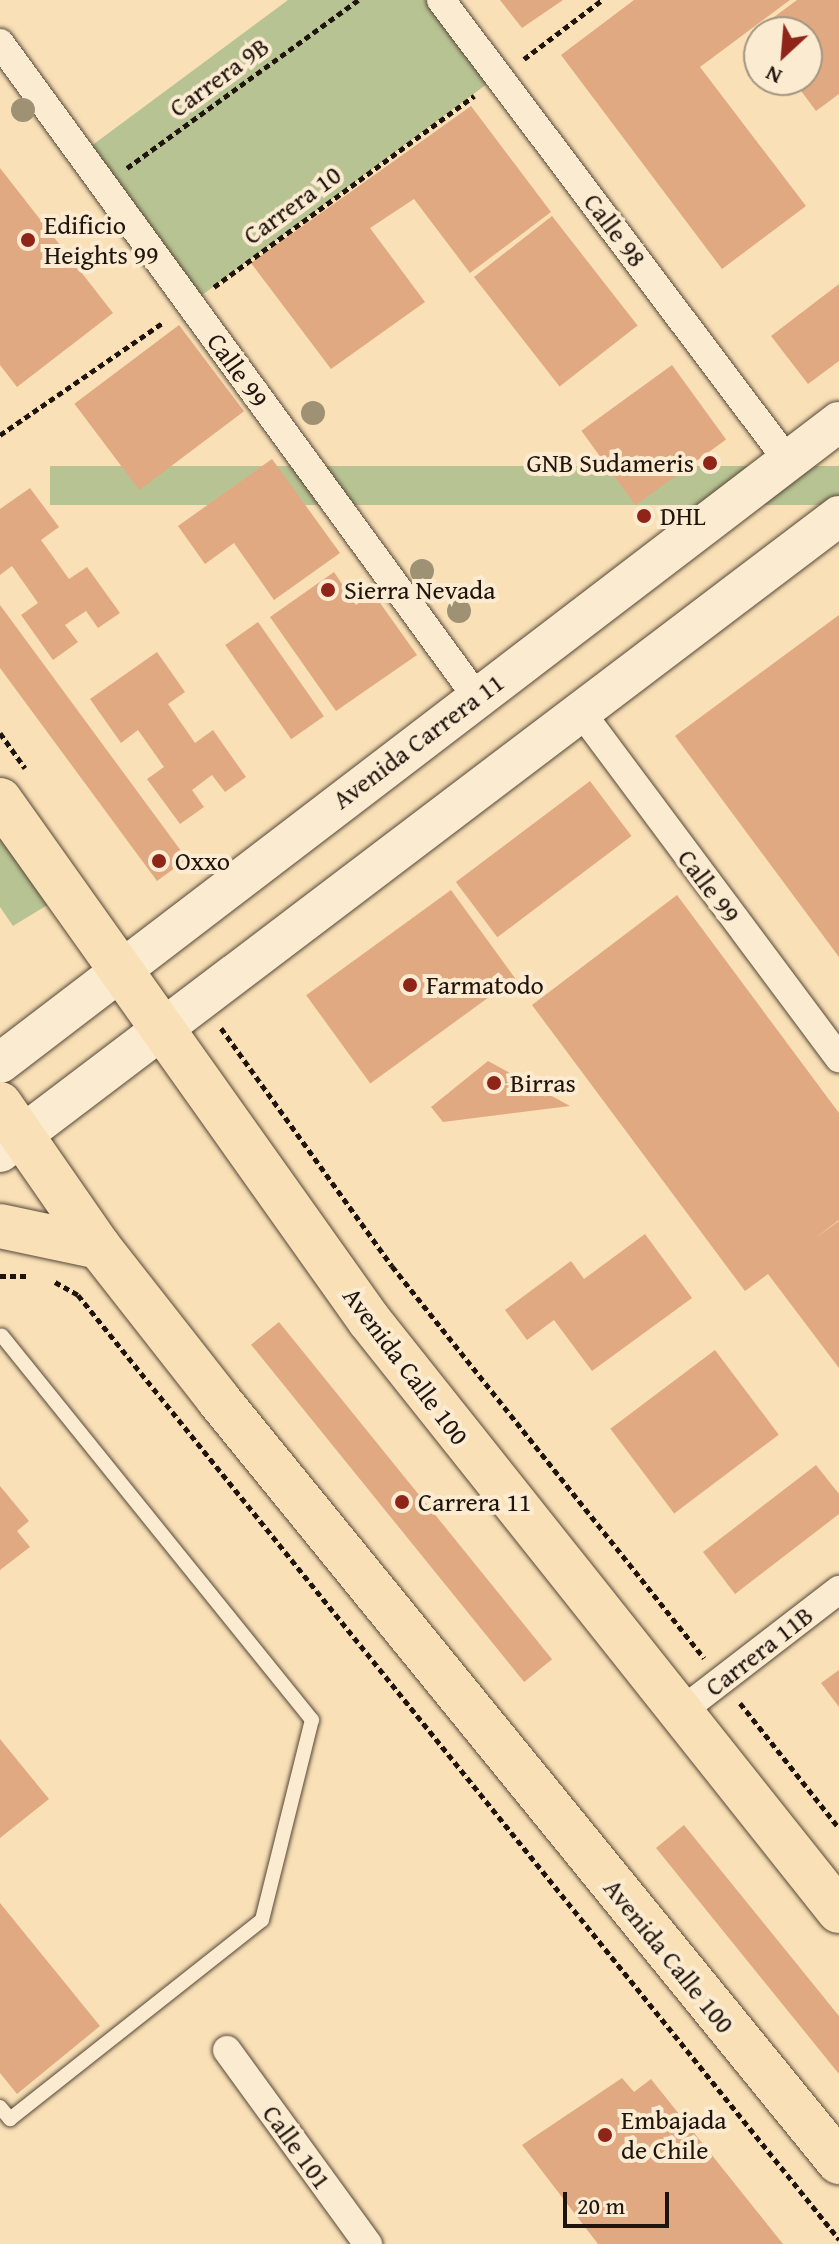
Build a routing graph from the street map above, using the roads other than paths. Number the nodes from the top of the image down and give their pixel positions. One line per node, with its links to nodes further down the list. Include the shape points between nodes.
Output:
1 (441, 0): 4 (street, Calle 98)
2 (0, 43): 6 (street, Calle 99)
3 (839, 422): 4 (main road, Avenida Carrera 11)
4 (788, 461): 6 (main road, Avenida Carrera 11)
5 (839, 516): 7 (main road)
6 (476, 696): 9 (main road, Avenida Carrera 11)
7 (581, 712): 10 (main road); 11 (street, Calle 99)
8 (0, 800): 9 (main road, Avenida Calle 100)
9 (120, 970): 10 (main road, Avenida Calle 100); 12 (main road, Avenida Carrera 11)
10 (160, 1027): 13 (main road); 18 (main road, Avenida Calle 100, via 378,1332)
11 (839, 1058)
12 (0, 1063)
13 (7, 1130): 15 (main road, Avenida Calle 100)
14 (0, 1226): 15 (main road)
15 (99, 1247): 22 (main road, Avenida Calle 100)
16 (2, 1336): 21 (lane, via 312,1720 262,1920 10,2119)
17 (839, 1590): 18 (street, Carrera 11B)
18 (679, 1713): 19 (main road, Avenida Calle 100)
19 (839, 1911)
20 (227, 2050): 23 (street, Calle 101)
21 (0, 2107)
22 (839, 2162)
23 (368, 2244)

